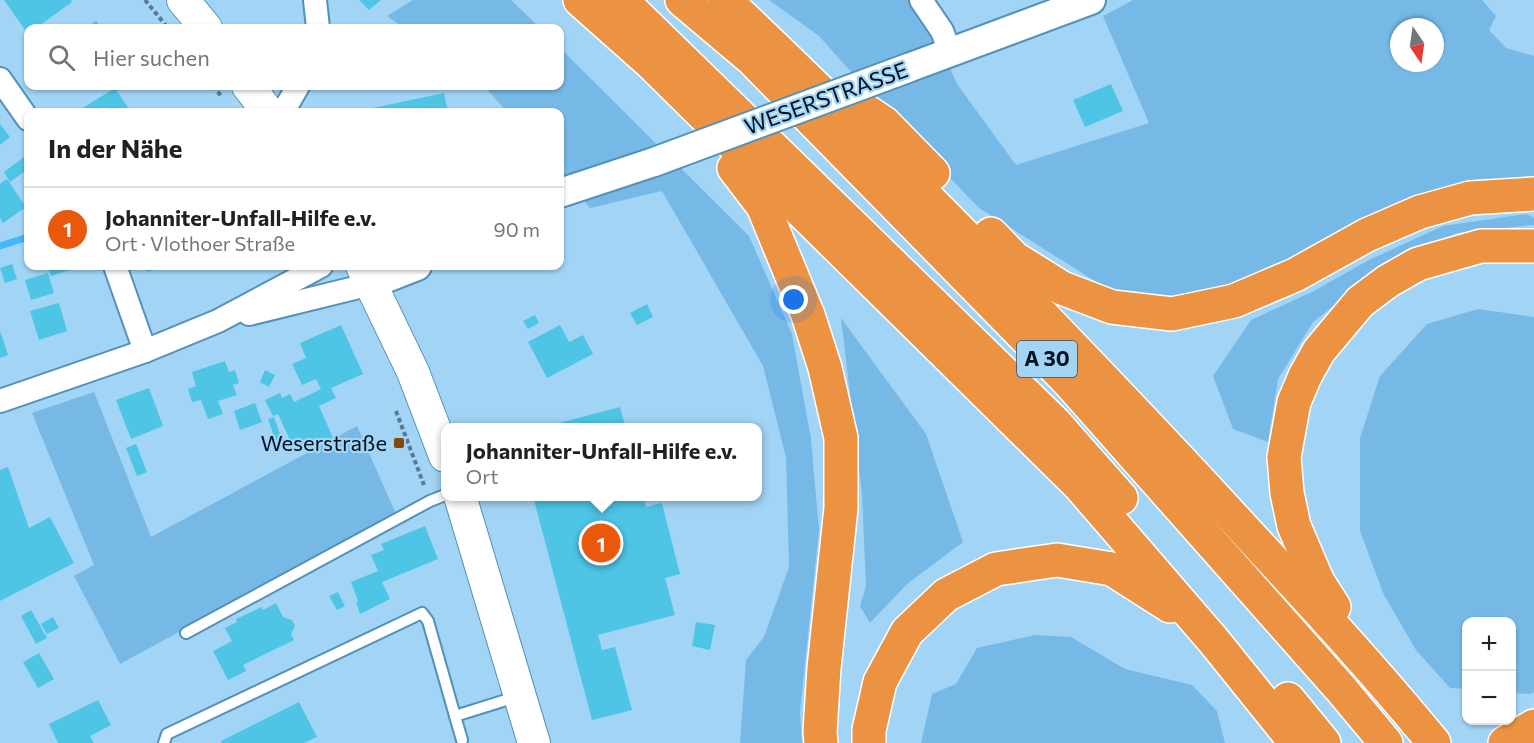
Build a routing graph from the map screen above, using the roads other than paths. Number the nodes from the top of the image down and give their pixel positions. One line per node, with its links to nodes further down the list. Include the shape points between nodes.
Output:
1 (183, 0): 9 (main road)
2 (315, 0): 10 (street)
3 (580, 0): 13 (highway)
4 (621, 0): 44 (highway, A 30, via 1054,422)
5 (682, 0): 45 (highway, A 30, via 752,59 1070,383)
6 (725, 0): 12 (highway)
7 (921, 0): 11 (street, via 942,31)
8 (1091, 0): 11 (street, WESERSTRASSE)
9 (203, 24)
10 (318, 24)
11 (950, 52): 20 (street, WESERSTRASSE, bridge)
12 (785, 57): 21 (highway, via 884,123 1014,258 1062,288 1112,307 1172,314 1234,301 1420,212 1470,198); 35 (highway, via 1086,359)
13 (651, 63): 34 (highway, via 1080,486); 41 (highway, via 763,206 808,315 825,368 841,438 841,497 824,668)
14 (0, 79): 19 (street)
15 (251, 90): 17 (main road)
16 (296, 90): 18 (street)
17 (265, 108)
18 (285, 108)
19 (24, 112)
20 (564, 192)
21 (1534, 194)
22 (1534, 246): 35 (highway, via 1481,246 1418,264 1388,281 1360,302 1319,351 1294,402 1284,457 1294,526 1318,582)
23 (116, 270): 28 (street)
24 (314, 270): 27 (street)
25 (394, 270): 26 (street)
26 (366, 275): 27 (street); 30 (main road, via 413,372)
27 (218, 321): 28 (street)
28 (145, 351): 29 (street)
29 (0, 401)
30 (441, 446)
31 (441, 497): 33 (lane)
32 (461, 501): 36 (main road)
33 (186, 633)
34 (1213, 640): 42 (highway, via 1160,598 1112,569 1057,560 996,569 946,595 907,632 880,682); 43 (highway)
35 (1378, 674): 46 (highway)
36 (519, 696): 37 (lane); 40 (main road)
37 (455, 716): 38 (lane); 39 (lane, via 428,621 422,614 167,734)
38 (462, 740)
39 (164, 743)
40 (534, 743)
41 (821, 743)
42 (869, 743)
43 (1296, 743)
44 (1324, 743)
45 (1386, 743)
46 (1434, 743)

